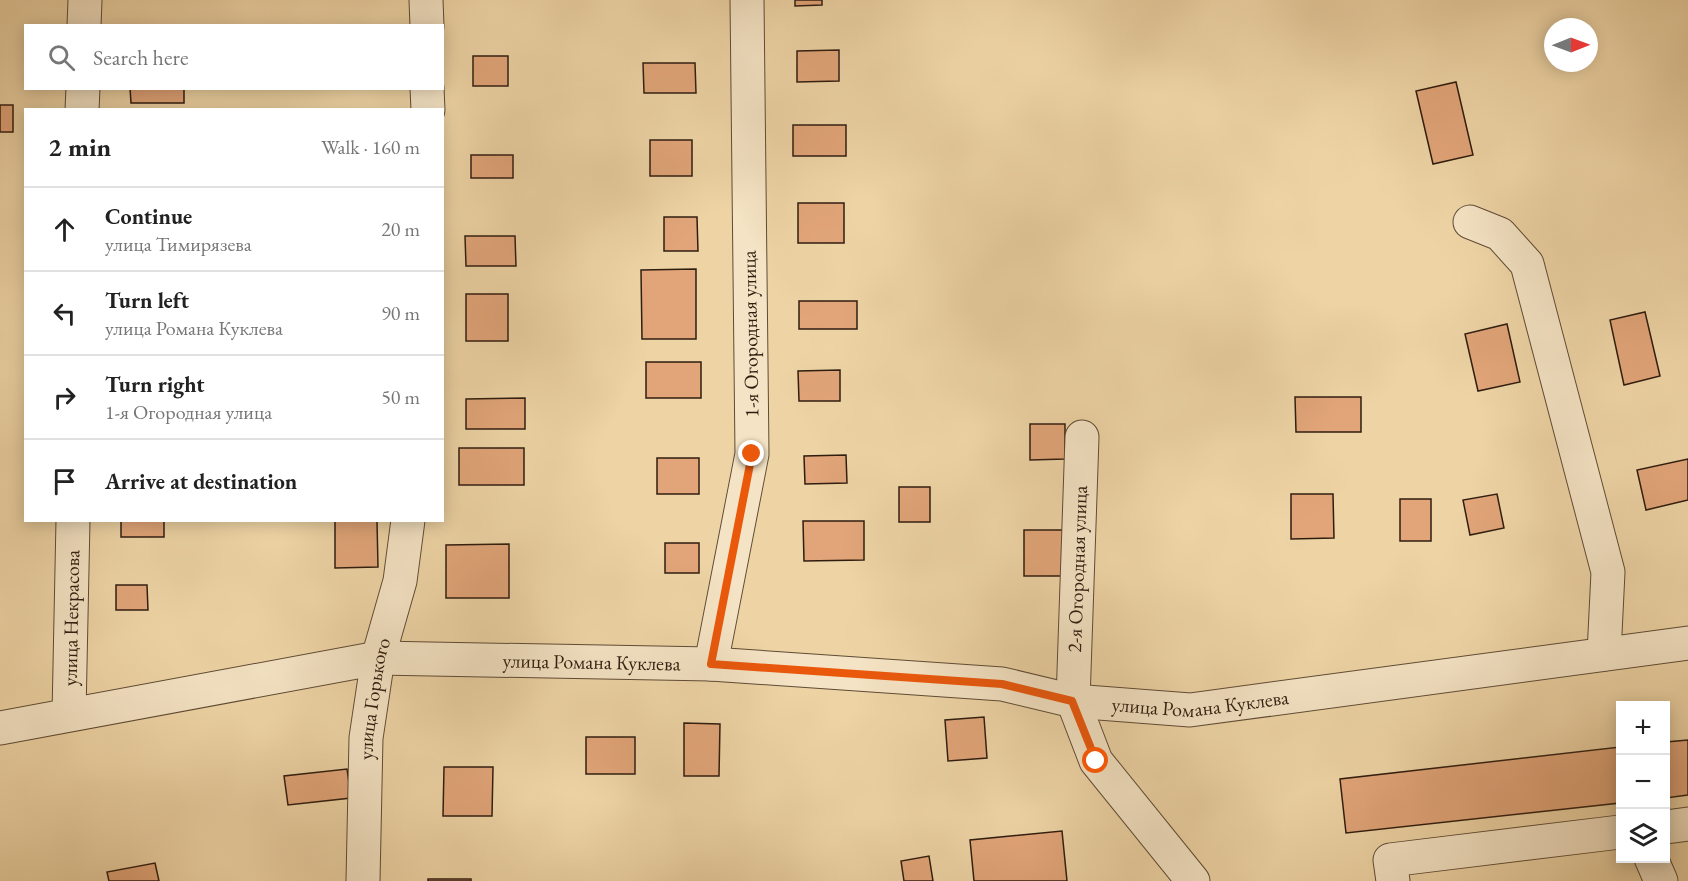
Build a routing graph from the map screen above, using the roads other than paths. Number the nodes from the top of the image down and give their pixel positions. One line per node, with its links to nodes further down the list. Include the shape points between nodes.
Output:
1 (85, 0): 4 (street)
2 (426, 0): 5 (street)
3 (747, 0): 17 (street, 1-я Огородная улица, via 752,454)
4 (84, 24)
5 (427, 24)
6 (83, 90): 8 (street)
7 (428, 90): 9 (street)
8 (82, 108)
9 (428, 108)
10 (1470, 222): 15 (street, via 1500,234 1527,264 1608,572)
11 (1082, 437): 18 (street, 2-я Огородная улица)
12 (73, 522): 19 (street, улица Некрасова)
13 (408, 522): 16 (street, улица Горького, via 400,581)
14 (1688, 643): 15 (street, улица Романа Куклева)
15 (1604, 654): 18 (street, улица Романа Куклева, via 1190,710)
16 (378, 658): 17 (street, улица Романа Куклева); 19 (street, улица Романа Куклева); 25 (street, улица Горького, via 366,738)
17 (711, 664): 18 (street, улица Романа Куклева, via 1002,684)
18 (1072, 701): 26 (street, via 1096,761)
19 (69, 714): 20 (street, улица Романа Куклева)
20 (0, 728)
21 (1688, 824): 22 (street)
22 (1670, 826)
23 (1616, 832): 27 (street, via 1390,860)
24 (1653, 863): 28 (street)
25 (363, 881)
26 (1193, 881)
27 (1393, 881)
28 (1661, 881)

